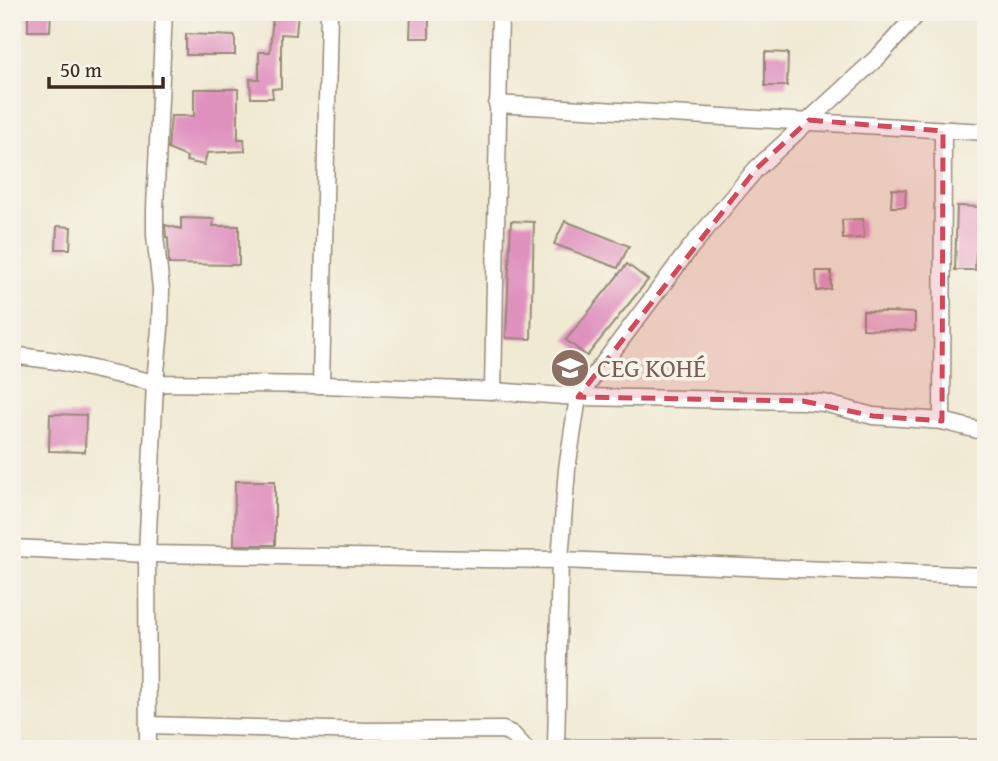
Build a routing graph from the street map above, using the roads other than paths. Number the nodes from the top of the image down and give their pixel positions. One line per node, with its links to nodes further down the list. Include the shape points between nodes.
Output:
1 (164, 12): 10 (street, via 155,208 160,329)
2 (329, 12): 11 (street)
3 (500, 12): 5 (street)
4 (919, 12): 6 (street)
5 (498, 104): 6 (street); 12 (street)
6 (809, 120): 7 (street); 13 (street, via 756,169 690,248)
7 (943, 131): 8 (street); 14 (street)
8 (986, 132)
9 (12, 355): 10 (street)
10 (155, 383): 11 (street); 17 (street)
11 (321, 385): 12 (street)
12 (493, 390): 13 (street)
13 (578, 397): 14 (street, via 803,401 873,416); 18 (street)
14 (942, 421): 15 (street)
15 (986, 432)
16 (12, 548): 17 (street)
17 (147, 554): 18 (street); 20 (street)
18 (560, 560): 19 (street); 21 (street)
19 (986, 576)
20 (148, 725): 24 (street); 25 (street, via 503,730)
21 (556, 748): 22 (street)
22 (924, 748): 23 (street)
23 (986, 748)
24 (148, 749)
25 (526, 749)

